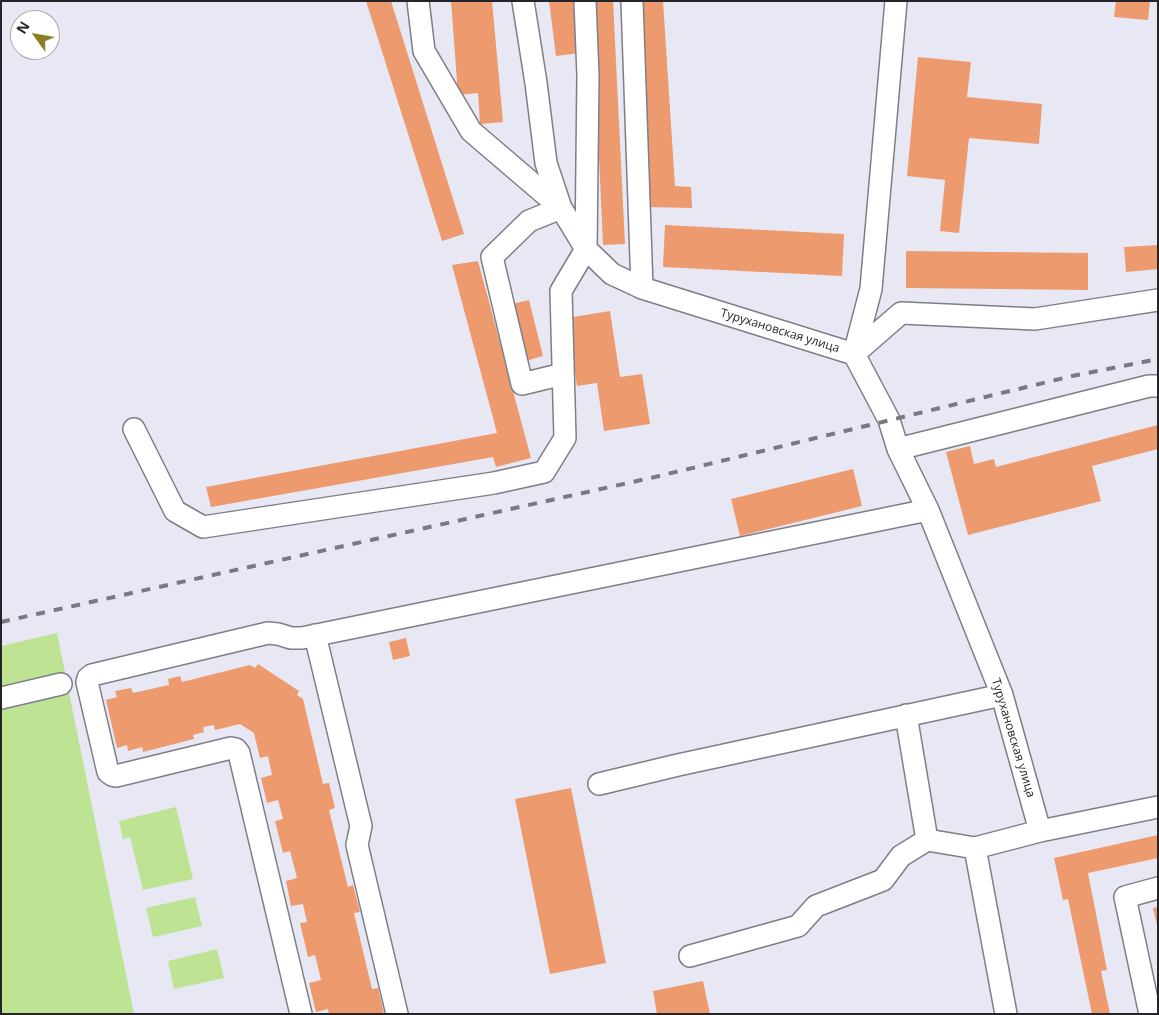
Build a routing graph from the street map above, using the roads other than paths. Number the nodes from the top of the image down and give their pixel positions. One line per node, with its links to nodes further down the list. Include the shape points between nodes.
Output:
1 (418, 1): 6 (street, via 424,51 471,131)
2 (523, 1): 6 (street, Турухановская улица, via 546,164)
3 (584, 1): 7 (street, via 588,75)
4 (632, 1): 8 (street)
5 (896, 1): 10 (street, via 871,288)
6 (561, 208): 7 (street, Турухановская улица); 11 (street, via 529,221 492,257 522,384)
7 (586, 249): 8 (street, Турухановская улица, via 612,274); 11 (street, via 561,291)
8 (642, 288): 10 (street, Турухановская улица)
9 (1158, 300): 10 (street, via 1035,319 901,313)
10 (854, 354): 14 (street, Турухановская улица, via 889,420)
11 (563, 374): 13 (street, via 565,438 544,472 494,483 203,527 174,511)
12 (1158, 386): 14 (street)
13 (134, 429)
14 (898, 449): 15 (street, Турухановская улица)
15 (928, 510): 16 (street); 18 (street, Турухановская улица)
16 (315, 635): 28 (street, via 296,638 268,633 92,675 87,682 108,772 116,776 231,748 239,752); 29 (street, via 360,826 358,845)
17 (61, 684): 19 (street)
18 (1002, 695): 20 (street); 23 (street, Турухановская улица)
19 (1, 698)
20 (906, 715): 21 (street); 24 (street)
21 (599, 784)
22 (1158, 807): 23 (street)
23 (1040, 832): 25 (street)
24 (926, 840): 25 (street); 27 (street, via 901,856 883,880 816,906 798,926)
25 (975, 848): 30 (street)
26 (1158, 888): 31 (street, via 1125,897)
27 (690, 956)
28 (301, 1014)
29 (397, 1014)
30 (1006, 1014)
31 (1150, 1014)

